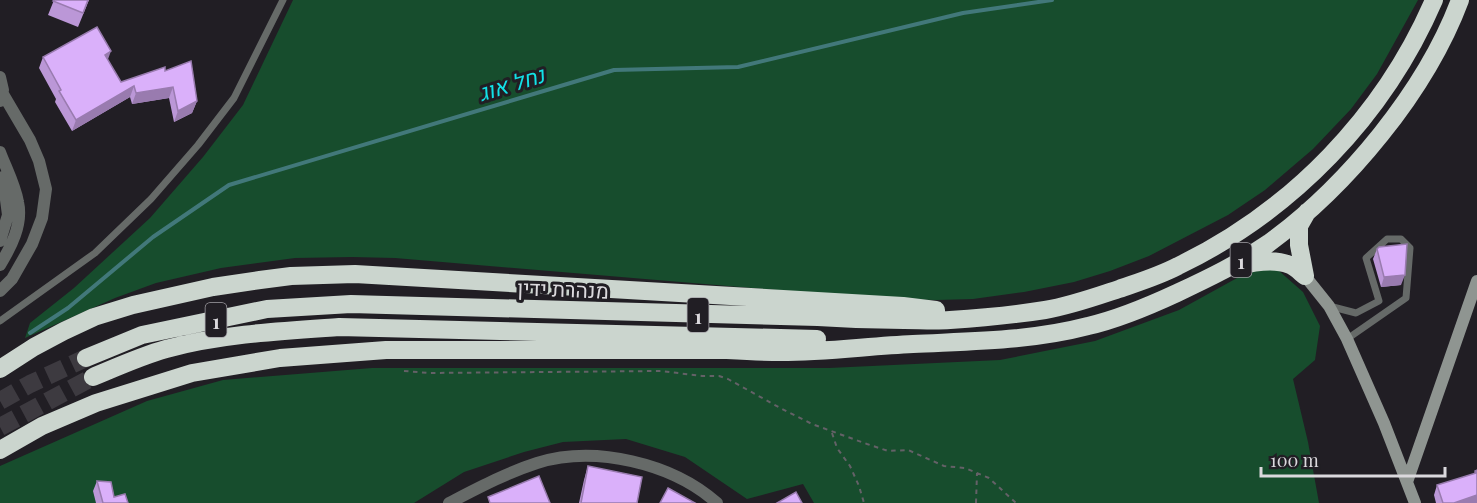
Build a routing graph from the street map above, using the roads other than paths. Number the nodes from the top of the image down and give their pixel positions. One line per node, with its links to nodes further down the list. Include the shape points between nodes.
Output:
1 (282, 0): 21 (lane, via 234,98 151,199 95,253)
2 (1434, 0): 20 (highway, 1, via 1399,69 1374,104 1313,174 1279,202 1214,248 1177,267 1103,295)
3 (1461, 0): 9 (highway, 1, via 1437,51 1392,120)
4 (0, 77): 5 (street)
5 (1, 98): 11 (street, via 30,140 46,189 42,218)
6 (0, 152): 8 (street)
7 (0, 161): 10 (street, via 8,215)
8 (18, 203): 12 (street, via 11,247); 15 (street, via 21,234)
9 (1307, 212): 13 (highway, 1, via 1269,243); 14 (highway, via 1299,226)
10 (0, 241)
11 (23, 261): 17 (street); 18 (street, via 10,290)
12 (0, 265)
13 (1225, 270): 14 (highway, via 1274,261 1291,265); 23 (highway, 1, via 1149,306 1089,326 1031,337)
14 (1305, 276): 19 (street)
15 (0, 279)
16 (1477, 281): 28 (street)
17 (0, 291)
18 (0, 301)
19 (1329, 306): 22 (street); 22 (lane, via 1356,313 1379,301 1366,258 1387,240 1401,239 1410,248 1406,298)
20 (1045, 310): 24 (highway, מנהרת ידין / 1, via 948,320 859,320 351,304 267,309 142,335); 25 (highway, via 981,313 356,274 301,275 213,287 94,317)
21 (0, 321)
22 (1347, 339): 28 (street)
23 (912, 344): 26 (highway, 1, via 339,327 214,339 133,360); 27 (highway, via 783,352 386,350 280,358 192,373 96,403 42,426)
24 (86, 358)
25 (0, 369)
26 (93, 376)
27 (0, 450)
28 (1407, 482): 31 (street)
29 (449, 503): 30 (street, via 514,471 561,458 585,456 656,468)
30 (717, 503)
31 (1415, 503)

